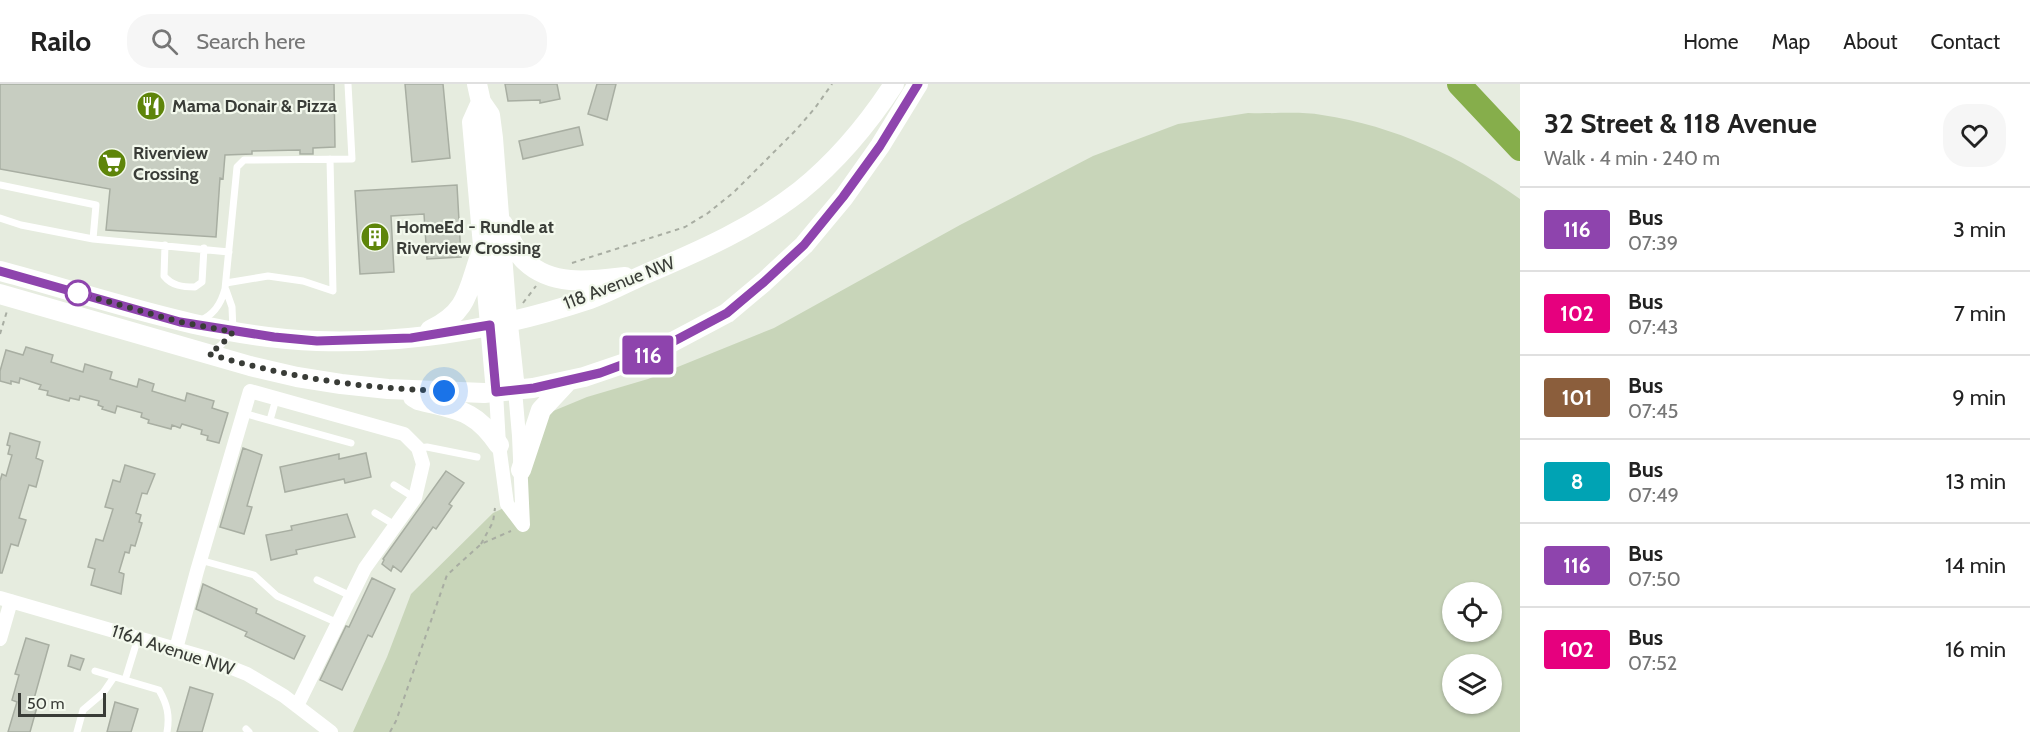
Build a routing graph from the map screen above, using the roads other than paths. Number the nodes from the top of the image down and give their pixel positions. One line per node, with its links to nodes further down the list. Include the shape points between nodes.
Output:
1 (348, 84): 7 (lane, via 352,159)
2 (894, 84): 17 (main road, 118 Avenue NW, via 843,151 801,190 737,233)
3 (918, 84): 25 (main road, via 843,197 804,245 764,282 727,313 646,356)
4 (1459, 84): 6 (highway)
5 (479, 93): 9 (main road, via 490,115); 13 (main road, via 472,122)
6 (1520, 149)
7 (330, 159): 15 (lane, via 244,160 237,167); 18 (lane, via 333,291 268,276)
8 (0, 185): 11 (lane, via 96,205)
9 (499, 215): 17 (main road, via 524,260 546,275 579,280); 20 (main road)
10 (0, 218): 11 (lane)
11 (93, 239): 12 (lane)
12 (165, 245): 14 (lane); 14 (lane, via 164,276 170,283 183,287 195,287 202,282)
13 (484, 245): 20 (main road); 23 (main road, via 460,309 444,324)
14 (204, 248): 15 (lane)
15 (229, 252): 18 (lane)
16 (0, 271): 21 (main road, 118 Avenue NW)
17 (645, 274): 20 (main road, 118 Avenue NW, via 591,298)
18 (226, 286): 21 (lane, via 222,301 212,314); 22 (lane)
19 (4, 302): 24 (main road)
20 (506, 318): 23 (main road, 118 Avenue NW); 27 (main road)
21 (185, 323): 22 (main road, 118 Avenue NW)
22 (233, 332): 23 (main road, 118 Avenue NW, via 317,341); 24 (lane)
23 (411, 338)
24 (209, 354): 26 (main road, via 297,377)
25 (568, 381): 27 (main road); 35 (main road, via 542,410)
26 (403, 390): 27 (main road); 32 (main road, via 418,400 471,415)
27 (505, 391): 32 (street); 35 (street)
28 (276, 399): 29 (street, via 250,392); 30 (lane); 33 (street, via 404,434)
29 (243, 413): 30 (lane); 40 (street)
30 (270, 420): 31 (lane)
31 (351, 443)
32 (499, 445): 35 (street, via 507,504 523,525)
33 (418, 448): 34 (lane); 37 (street, via 423,464)
34 (477, 457)
35 (521, 470)
36 (394, 485): 37 (lane)
37 (415, 498): 39 (street)
38 (375, 513): 39 (lane)
39 (395, 525): 42 (street, via 364,568)
40 (200, 560): 44 (lane, via 254,575 277,596); 47 (street)
41 (317, 580): 42 (lane)
42 (351, 596): 44 (street)
43 (5, 600): 45 (street, 116A Avenue NW); 46 (street)
44 (338, 623): 51 (street)
45 (138, 638): 47 (street, 116A Avenue NW); 50 (lane)
46 (0, 639)
47 (176, 649): 51 (street, 116A Avenue NW, via 247,675)
48 (95, 671): 49 (lane)
49 (114, 677): 50 (lane); 52 (lane, via 83,710)
50 (125, 680): 53 (lane, via 159,690 167,703)
51 (297, 706): 54 (street, 116A Avenue NW)
52 (76, 732)
53 (167, 732)
54 (331, 732)

